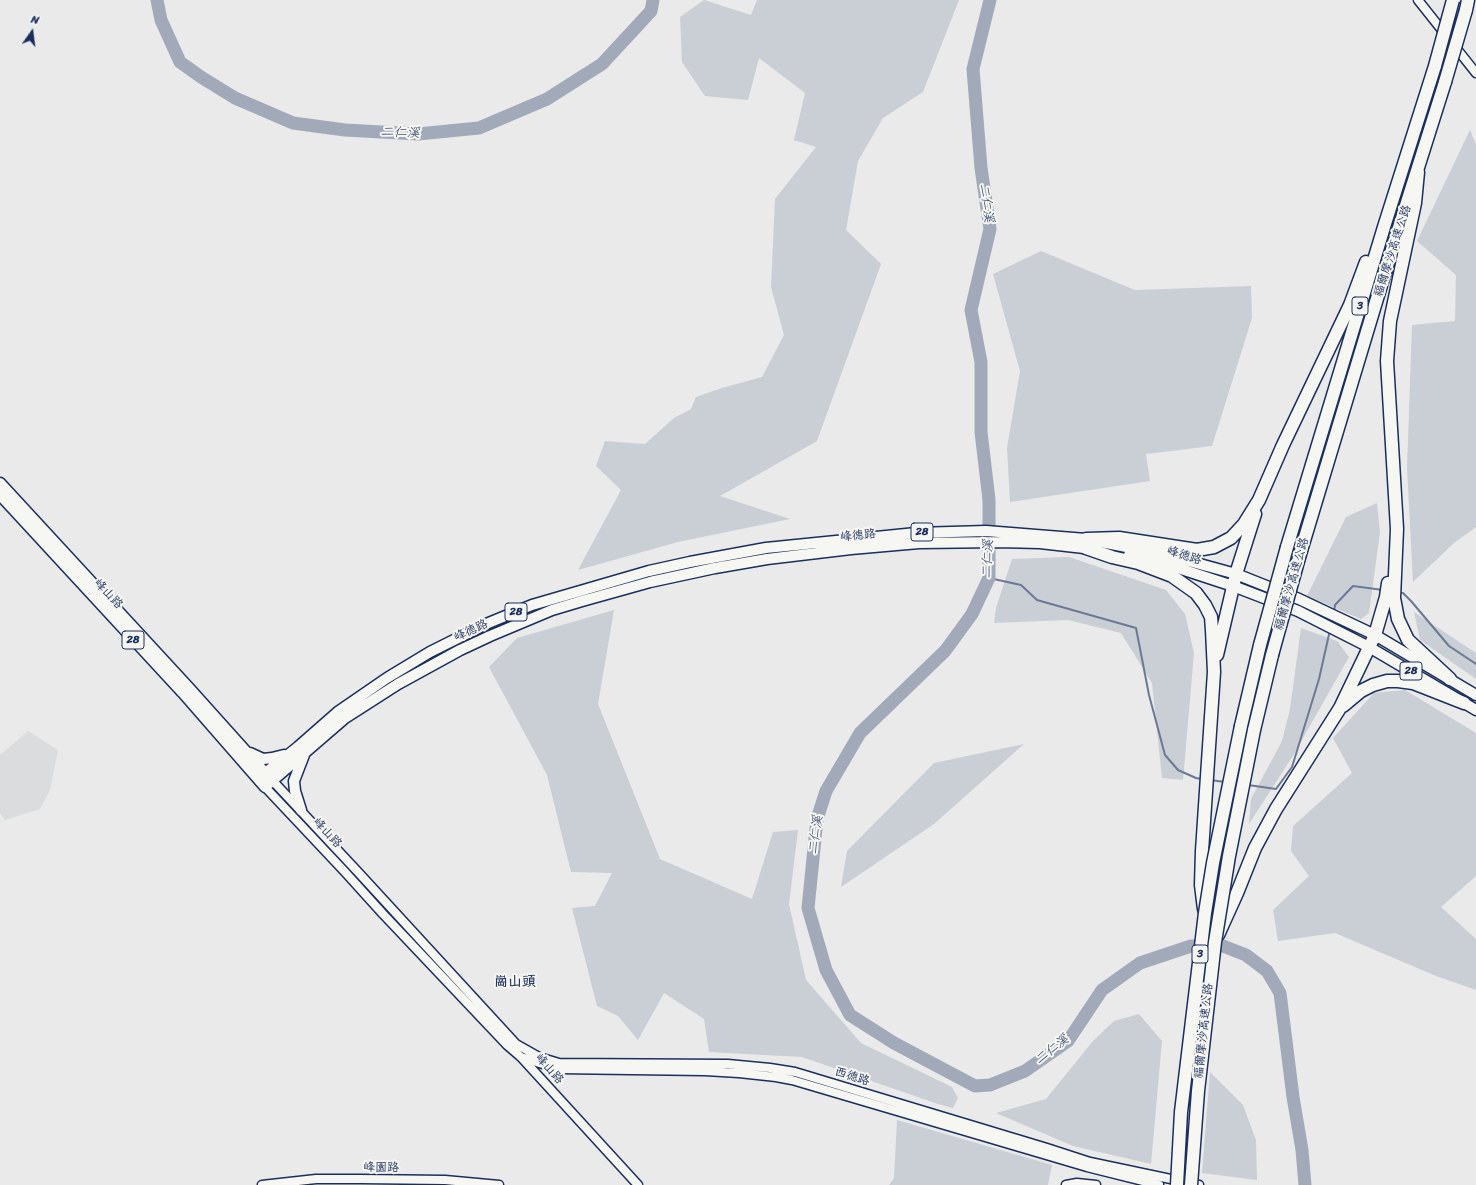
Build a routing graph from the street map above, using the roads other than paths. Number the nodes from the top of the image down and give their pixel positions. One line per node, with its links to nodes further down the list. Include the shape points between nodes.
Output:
1 (1418, 0): 4 (street)
2 (1453, 0): 6 (highway, 福爾摩沙高速公路 / 3, bridge)
3 (1467, 5): 5 (highway, 福爾摩沙高速公路 / 3, bridge)
4 (1476, 73)
5 (1418, 172): 10 (highway, via 1415,203 1390,321 1387,362); 26 (highway, 福爾摩沙高速公路 / 3, bridge, via 1300,554 1272,655 1254,730)
6 (1384, 227): 9 (highway); 25 (highway, 福爾摩沙高速公路 / 3, bridge, via 1286,547 1260,645 1241,726)
7 (0, 483): 22 (main road, 峰山路 / 28)
8 (0, 495): 23 (main road, 峰山路 / 28)
9 (1259, 500): 11 (highway, via 1244,524 1231,538 1206,549 1181,548 1118,538); 12 (highway)
10 (1397, 529): 13 (highway, via 1386,597); 16 (highway, via 1394,598 1398,619 1408,640)
11 (1082, 543): 12 (main road, 峰德路 / 28, via 1167,555); 15 (highway, via 1112,557 1138,563 1172,576 1196,593 1211,617); 21 (main road, 峰德路 / 28, via 919,543 851,549 767,559 650,582 552,610 460,650 394,687); 21 (main road, 峰德路 / 28, via 1013,532 916,533 766,548 649,571 532,605 430,652 339,711)
12 (1235, 580): 13 (main road, 峰德路 / 28, via 1299,599); 14 (main road, 峰德路 / 28); 15 (highway)
13 (1375, 635): 14 (highway); 16 (main road, 峰德路 / 28)
14 (1369, 647): 18 (main road, 峰德路 / 28); 19 (highway)
15 (1214, 672): 25 (highway, bridge, via 1202,851 1201,885)
16 (1450, 679): 17 (main road, 峰德路 / 28)
17 (1476, 695)
18 (1464, 703): 19 (highway, via 1413,683 1387,680 1361,691); 20 (main road, 峰德路 / 28)
19 (1340, 708): 26 (highway, bridge, via 1276,809 1255,848)
20 (1476, 710)
21 (301, 750): 22 (main road, via 272,758 263,758); 23 (main road, 峰德路 / 28); 24 (main road, via 294,781)
22 (247, 751): 23 (main road, 峰山路 / 28)
23 (265, 780): 24 (street, 峰山路); 28 (street, 峰山路, via 399,931)
24 (301, 810): 27 (street, 峰山路)
25 (1205, 913): 31 (highway, 福爾摩沙高速公路 / 3, bridge)
26 (1214, 942): 38 (highway, 福爾摩沙高速公路 / 3, bridge)
27 (516, 1044): 28 (street); 29 (street, 西德路, via 539,1057 559,1063 728,1064 770,1068)
28 (521, 1057): 29 (street, 西德路, via 558,1069 666,1070); 34 (street, 峰山路)
29 (793, 1076): 30 (street, 西德路)
30 (1046, 1151): 31 (street, 西德路); 37 (street, 西德路, via 1087,1168)
31 (1175, 1184): 39 (street, 西德路)
32 (262, 1185): 33 (street, 峰園路, via 316,1179 445,1180)
33 (499, 1185)
34 (638, 1185)
35 (1066, 1185): 36 (street, via 1077,1182)
36 (1096, 1185)
37 (1159, 1185)
38 (1191, 1185)
39 (1199, 1185)

